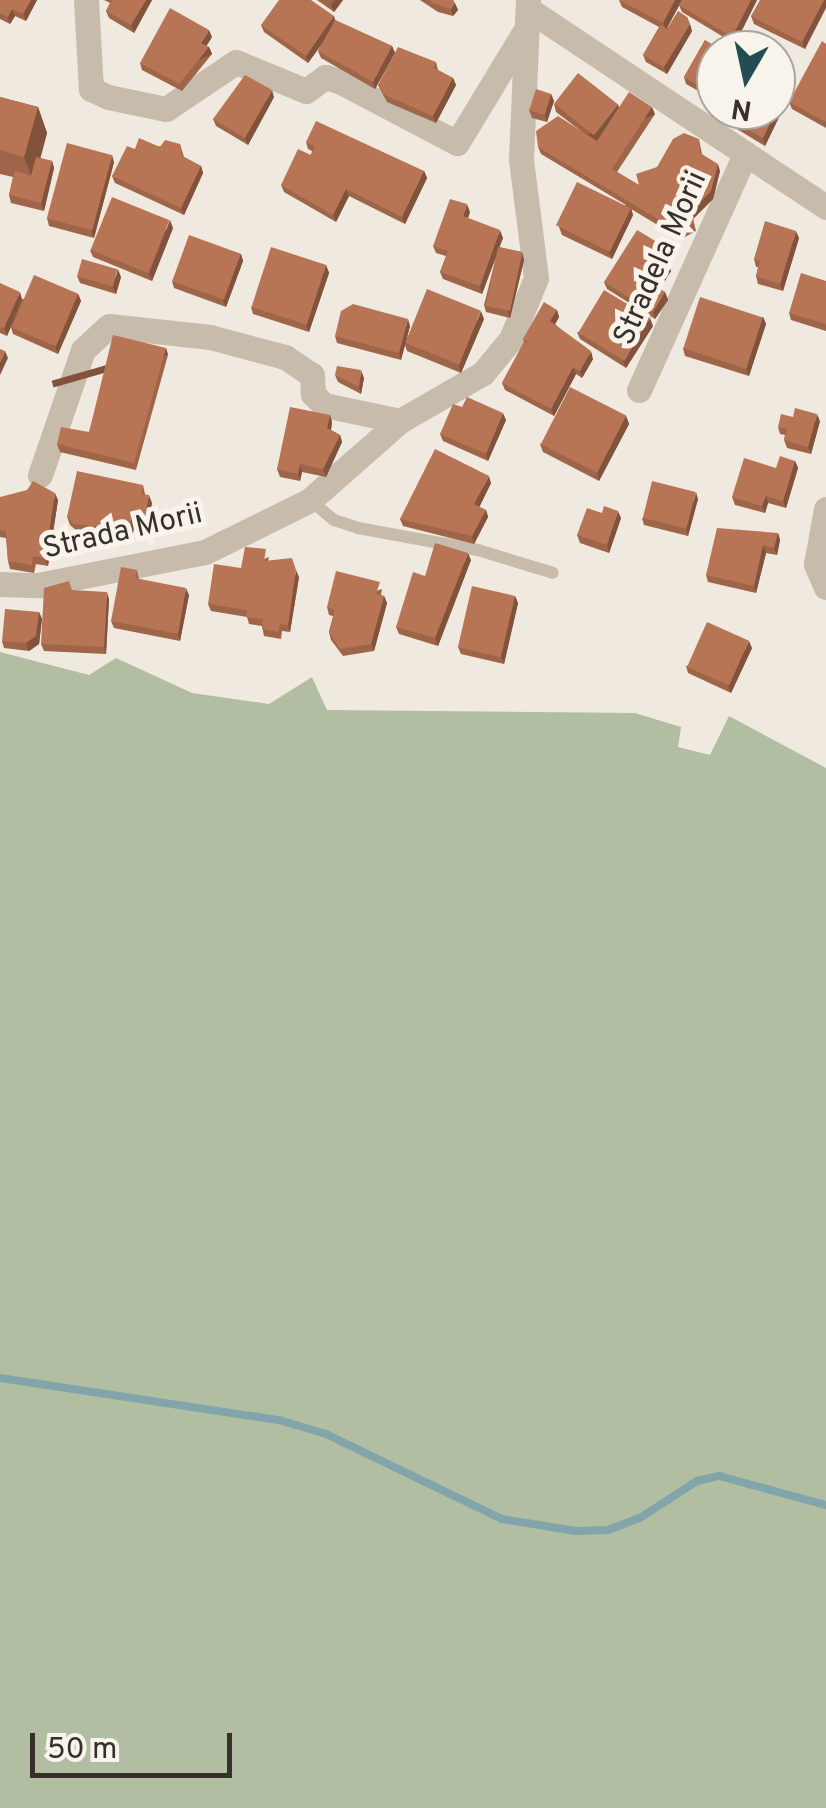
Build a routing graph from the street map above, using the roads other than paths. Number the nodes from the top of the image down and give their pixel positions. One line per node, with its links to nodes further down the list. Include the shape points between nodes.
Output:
1 (86, 0): 2 (street, via 90,89 108,97 166,109 236,62 306,91 325,76 339,80 456,143)
2 (528, 12): 3 (street); 6 (street, Strada Morii, via 521,159 535,256 529,302 511,339 482,373)
3 (745, 154): 4 (street); 5 (street, Stradela Morii)
4 (826, 207)
5 (639, 390)
6 (400, 421): 7 (street, via 324,405 314,394 312,376 285,358 210,337 109,326 82,350); 8 (street, Strada Morii)
7 (40, 475)
8 (310, 500): 10 (lane, via 358,528 478,550); 11 (street, Strada Morii, via 206,552 38,586)
9 (826, 509): 12 (street, via 816,548 818,576)
10 (554, 573)
11 (0, 584)
12 (826, 587)

